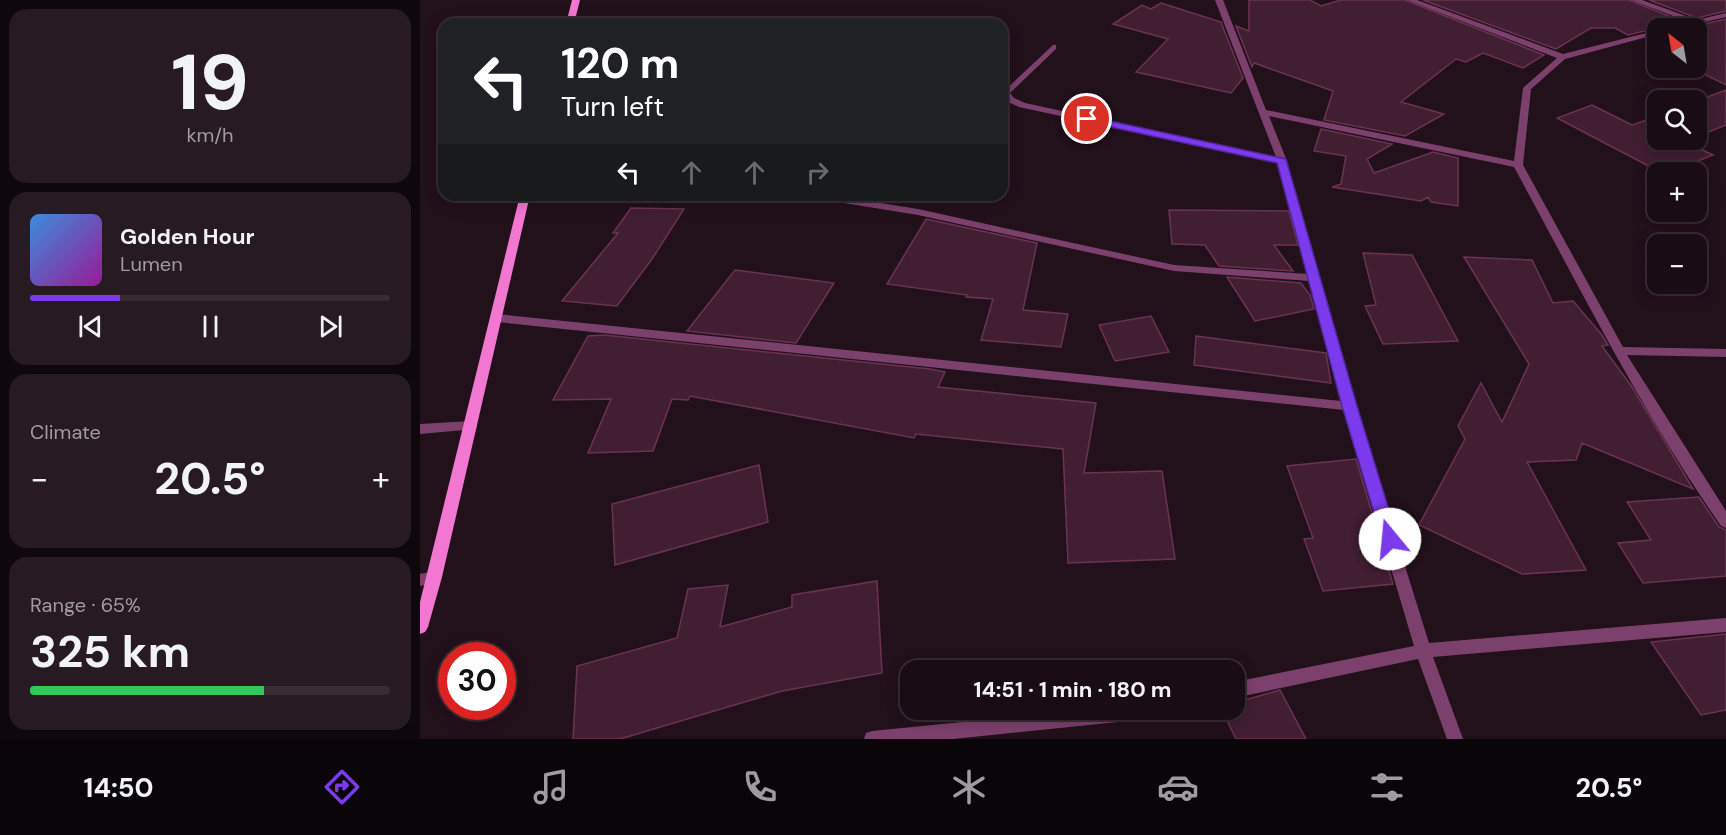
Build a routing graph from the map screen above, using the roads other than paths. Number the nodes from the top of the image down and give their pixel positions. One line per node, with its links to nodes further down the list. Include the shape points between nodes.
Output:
1 (576, 0): 6 (main road)
2 (1219, 0): 14 (street)
3 (1411, 0): 11 (street)
4 (1635, 0): 7 (street)
5 (1726, 15): 8 (street)
6 (572, 18)
7 (1686, 18)
8 (1707, 20)
9 (1647, 35): 11 (street)
10 (1053, 48): 12 (street)
11 (1562, 57): 16 (street, via 1527,88)
12 (1008, 91)
13 (1008, 96): 15 (street, via 1033,108)
14 (1263, 112): 15 (street); 16 (street)
15 (1282, 161): 19 (street)
16 (1518, 165): 21 (street)
17 (524, 201): 20 (main road)
18 (850, 201): 19 (street, via 1174,268)
19 (1315, 278): 23 (street)
20 (497, 318): 23 (street); 24 (main road)
21 (1619, 351): 22 (street); 26 (street)
22 (1726, 353)
23 (1349, 406): 30 (street)
24 (471, 426): 25 (street); 27 (main road)
25 (420, 429)
26 (1726, 522)
27 (427, 578): 29 (main road)
28 (1726, 625): 30 (street)
29 (420, 627)
30 (1423, 651): 31 (street); 34 (street)
31 (1245, 688)
32 (1059, 720): 33 (street)
33 (872, 739)
34 (1455, 739)

